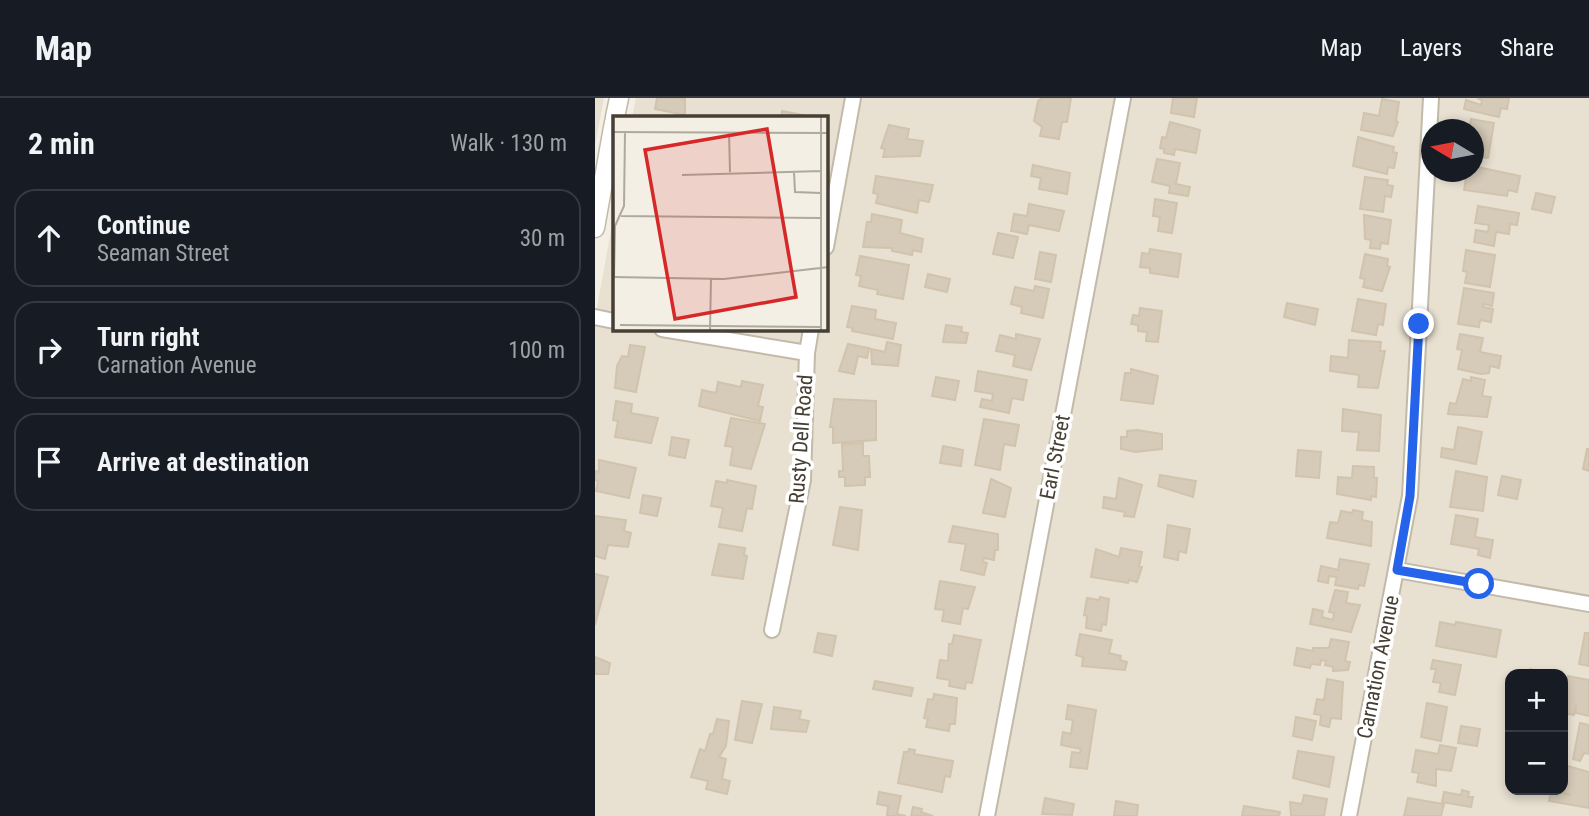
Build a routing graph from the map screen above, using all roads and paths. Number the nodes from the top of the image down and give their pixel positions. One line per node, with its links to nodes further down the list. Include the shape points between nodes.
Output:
1 (619, 98): 5 (street)
2 (853, 98): 8 (street)
3 (1123, 98): 17 (street, Earl Street)
4 (1431, 98): 14 (street, Carnation Avenue, via 1410,496)
5 (616, 116)
6 (613, 130): 7 (street)
7 (595, 228)
8 (828, 236)
9 (595, 317): 10 (street)
10 (613, 321)
11 (674, 331): 13 (street)
12 (811, 331): 13 (street, Rusty Dell Road)
13 (807, 353): 16 (street, Rusty Dell Road, via 803,480)
14 (1397, 570): 15 (street); 18 (street, Carnation Avenue)
15 (1589, 604)
16 (772, 630)
17 (987, 816)
18 (1349, 816)

